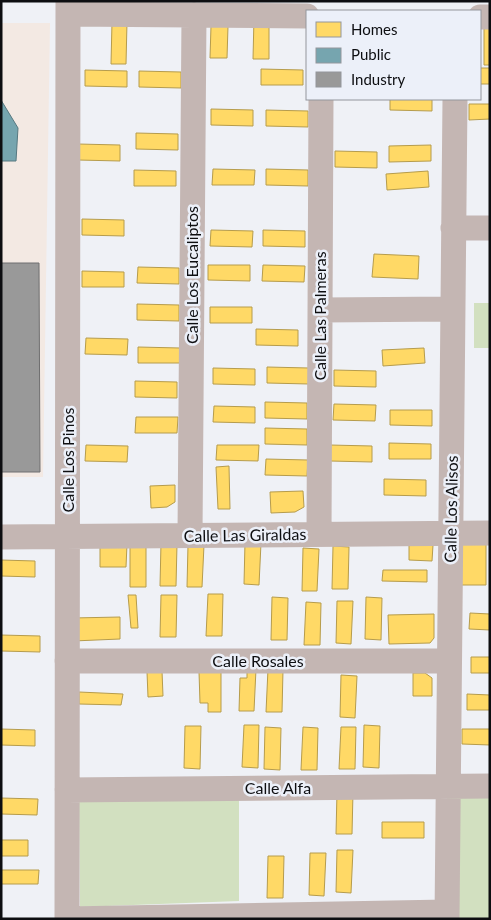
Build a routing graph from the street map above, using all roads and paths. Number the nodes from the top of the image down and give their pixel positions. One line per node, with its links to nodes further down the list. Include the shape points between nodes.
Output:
1 (68, 8): 2 (street); 14 (street, Calle Los Pinos)
2 (194, 15): 3 (street); 13 (street, Calle Los Eucaliptos)
3 (306, 16)
4 (321, 100): 9 (street, Calle Las Palmeras)
5 (455, 100): 6 (street, Calle Los Alisos)
6 (453, 228): 7 (street); 8 (street, Calle Los Alisos)
7 (490, 228)
8 (453, 309): 9 (street); 11 (street, Calle Los Alisos)
9 (320, 310): 12 (street, Calle Las Palmeras)
10 (490, 532): 11 (street, Calle Las Giraldas)
11 (450, 533): 12 (street, Calle Las Giraldas); 17 (street, Calle Los Alisos)
12 (319, 534): 13 (street, Calle Las Giraldas)
13 (190, 535): 14 (street, Calle Las Giraldas)
14 (68, 536): 15 (street, Calle Las Giraldas); 16 (street, Calle Los Pinos)
15 (1, 537)
16 (67, 660): 17 (street, Calle Rosales); 20 (street, Calle Los Pinos)
17 (449, 661): 18 (street, Calle Los Alisos)
18 (448, 786): 19 (street, Calle Alfa); 20 (street, Calle Alfa); 21 (street, Calle Los Alisos)
19 (490, 786)
20 (67, 790): 22 (street, Calle Los Pinos)
21 (447, 916): 22 (street)
22 (67, 919)

